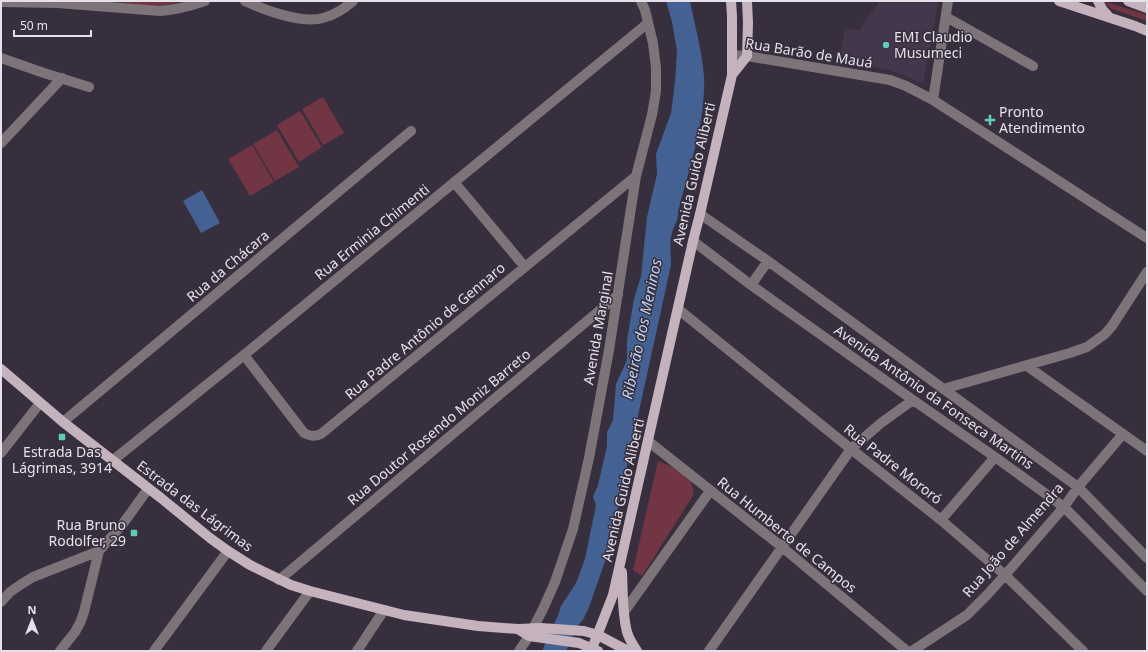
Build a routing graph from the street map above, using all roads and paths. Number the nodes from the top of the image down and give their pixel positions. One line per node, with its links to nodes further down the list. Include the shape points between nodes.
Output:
1 (206, 1): 13 (street, via 160,12)
2 (245, 1): 3 (street, via 278,14 305,20 334,15)
3 (353, 1)
4 (641, 1): 17 (street, Avenida Marginal)
5 (731, 1): 19 (main road, Avenida Guido Aliberti)
6 (747, 1): 20 (main road)
7 (948, 1): 15 (street)
8 (1060, 1): 16 (main road)
9 (1098, 1): 16 (main road)
10 (1128, 1): 14 (main road)
11 (1, 2): 12 (street)
12 (22, 2): 13 (street)
13 (64, 2)
14 (1147, 8)
15 (946, 17): 22 (street); 26 (street)
16 (1109, 17): 18 (main road)
17 (648, 23): 29 (street, Avenida Marginal, via 656,68 656,91); 30 (street, Rua Erminia Chimenti)
18 (1147, 31)
19 (732, 54): 20 (street, Rua Barão de Mauá); 23 (main road, Avenida Guido Aliberti)
20 (747, 56): 23 (main road, Avenida Guido Aliberti); 26 (street, Rua Barão de Mauá, via 890,80)
21 (1, 58): 24 (street)
22 (1033, 66)
23 (732, 75): 31 (main road, Avenida Guido Aliberti)
24 (62, 78): 25 (street); 28 (street)
25 (89, 87)
26 (933, 100): 32 (street, Rua Barão de Mauá)
27 (411, 131): 46 (street, Rua da Chácara)
28 (1, 143)
29 (636, 176): 35 (street, Rua Padre Antônio de Gennaro); 38 (street, Avenida Marginal)
30 (454, 182): 35 (street); 40 (street, Rua Erminia Chimenti)
31 (700, 214): 33 (main road, Avenida Guido Aliberti); 34 (street, Avenida Antônio da Fonseca Martins)
32 (1147, 238)
33 (693, 241): 37 (street, Avenida Antônio da Fonseca Martins); 39 (main road, Avenida Guido Aliberti)
34 (768, 261): 37 (street); 43 (street, Avenida Antônio da Fonseca Martins)
35 (525, 267): 40 (street, Rua Padre Antônio de Gennaro, via 321,434 310,436 304,433)
36 (1147, 272): 41 (street, via 1105,334 1070,353)
37 (751, 285): 44 (street, Avenida Antônio da Fonseca Martins)
38 (618, 295): 65 (street, Rua Doutor Rosendo Moniz Barreto); 71 (street, Avenida Marginal, via 590,458 573,529)
39 (678, 309): 48 (main road, Avenida Guido Aliberti); 49 (street, Rua Padre Mororó)
40 (244, 355): 53 (street, Rua Erminia Chimenti)
41 (1026, 366): 43 (street); 47 (street)
42 (1, 369): 45 (main road, Estrada das Lágrimas)
43 (943, 389): 54 (street, Avenida Antônio da Fonseca Martins)
44 (913, 400): 49 (street); 52 (street, Avenida Antônio da Fonseca Martins)
45 (40, 403): 46 (main road, Estrada das Lágrimas); 51 (street)
46 (63, 422): 53 (main road, Estrada das Lágrimas)
47 (1123, 434): 50 (street); 54 (street, Rua João de Almendra)
48 (648, 441): 56 (street, Rua Humberto de Campos); 63 (main road, Avenida Guido Aliberti)
49 (851, 449): 58 (street, Rua Padre Mororó); 59 (street)
50 (1146, 449)
51 (1, 454)
52 (995, 457): 57 (street, Avenida Antônio da Fonseca Martins); 58 (street)
53 (112, 461): 55 (main road, Estrada das Lágrimas)
54 (1078, 487): 57 (street, Rua João de Almendra); 62 (street, Avenida Antônio da Fonseca Martins)
55 (148, 489): 60 (street, via 122,526); 61 (main road, Estrada das Lágrimas)
56 (710, 491): 59 (street, Rua Humberto de Campos); 70 (street)
57 (1064, 507): 64 (street, Rua João de Almendra); 67 (street, Avenida Antônio da Fonseca Martins)
58 (941, 520): 64 (street, Rua Padre Mororó)
59 (782, 547): 81 (street); 82 (street, Rua Humberto de Campos)
60 (99, 551): 68 (street, via 33,577 10,592); 74 (street, via 80,623)
61 (228, 551): 65 (main road, Estrada das Lágrimas); 75 (street)
62 (1147, 558)
63 (621, 561): 70 (main road); 72 (main road, Avenida Guido Aliberti, via 613,595)
64 (1006, 575): 83 (street, Rua João de Almendra, via 967,615); 84 (street, Rua Padre Mororó)
65 (279, 580): 66 (main road, Estrada das Lágrimas)
66 (310, 591): 69 (main road, Estrada das Lágrimas); 76 (street)
67 (1147, 591)
68 (1, 602)
69 (384, 610): 71 (main road, Estrada das Lágrimas); 77 (street)
70 (624, 612): 80 (main road, via 627,632)
71 (535, 633): 72 (main road, Estrada das Lágrimas, via 580,631); 73 (main road, Estrada das Lágrimas, via 575,642); 78 (street, Avenida Marginal)
72 (598, 635): 73 (main road, Avenida Guido Aliberti); 79 (main road, Estrada das Lágrimas)
73 (594, 650)
74 (60, 651)
75 (154, 651)
76 (266, 651)
77 (357, 651)
78 (519, 651)
79 (628, 651)
80 (637, 651)
81 (709, 651)
82 (907, 651)
83 (912, 651)
84 (1083, 651)

